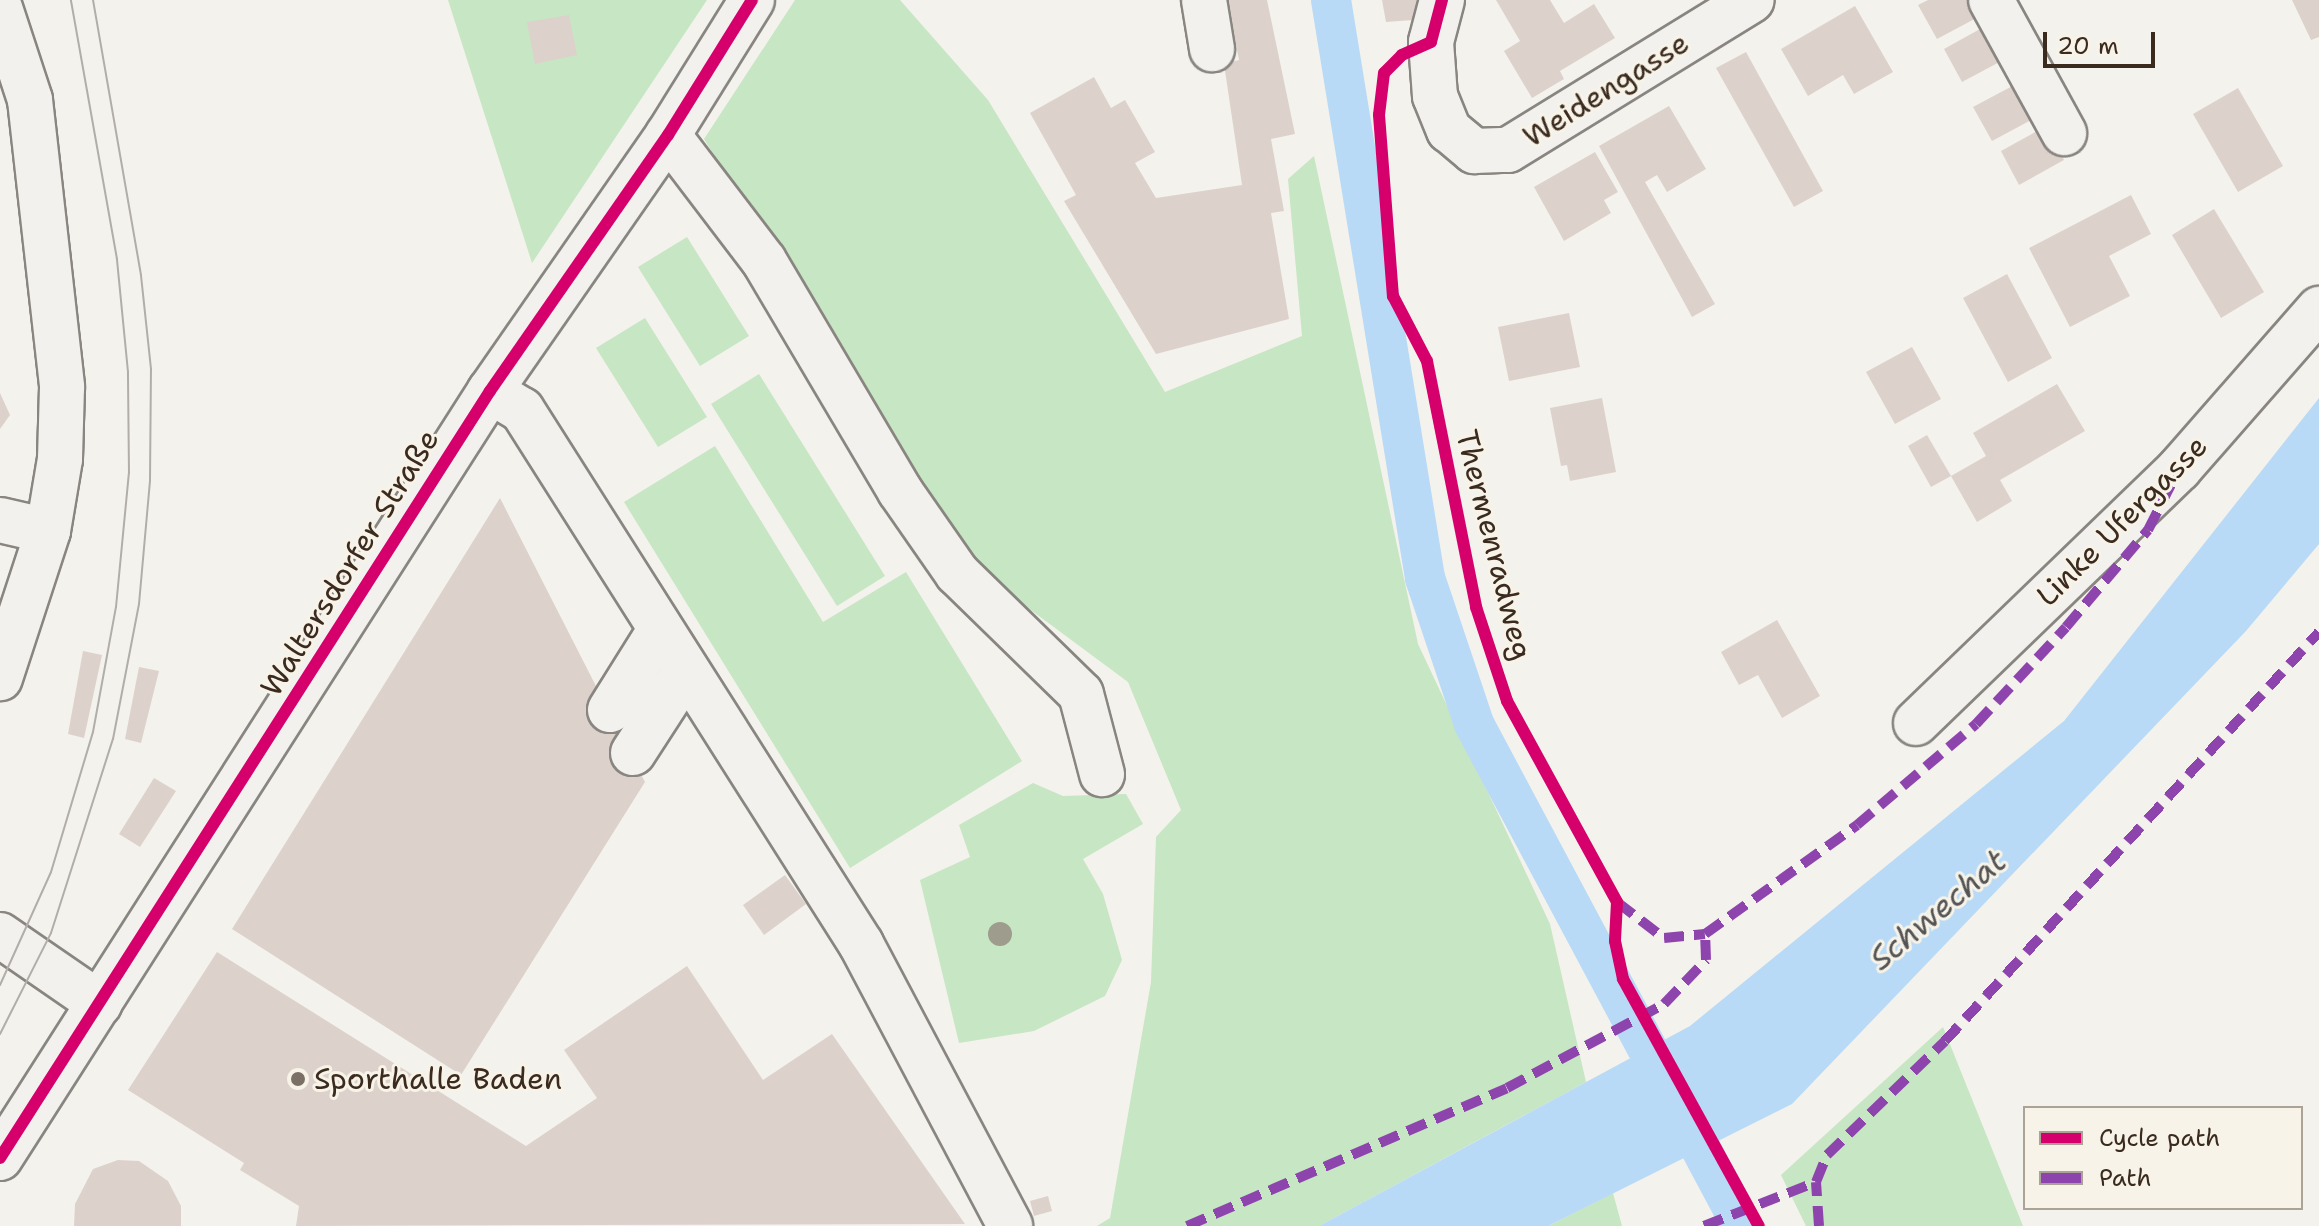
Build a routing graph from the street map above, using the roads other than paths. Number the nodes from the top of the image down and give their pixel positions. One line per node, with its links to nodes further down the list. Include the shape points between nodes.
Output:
1 (752, 0): 9 (street, Waltersdorfer Straße)
2 (1204, 0): 7 (street)
3 (1442, 0): 4 (street, Weidengasse, via 1431,42 1435,96 1449,130 1474,151 1508,150)
4 (1752, 0)
5 (1991, 0): 8 (street)
6 (0, 8): 13 (street, via 30,100 57,308 60,459)
7 (1212, 49)
8 (2064, 133)
9 (668, 135): 11 (street, Waltersdorfer Straße); 20 (street, via 764,261 900,491 957,573 1081,694)
10 (2319, 309): 18 (street, Linke Ufergasse, via 2179,469)
11 (490, 391): 14 (street, via 522,410); 22 (street, Waltersdorfer Straße)
12 (0, 520): 13 (street)
13 (48, 531): 16 (street)
14 (660, 630): 15 (street); 17 (street)
15 (686, 671): 19 (street); 24 (street, via 861,944)
16 (0, 678)
17 (610, 710)
18 (1916, 723)
19 (633, 753)
20 (1102, 774)
21 (0, 935): 22 (street)
22 (100, 1004): 23 (street, Waltersdorfer Straße)
23 (0, 1158)
24 (1010, 1226)

